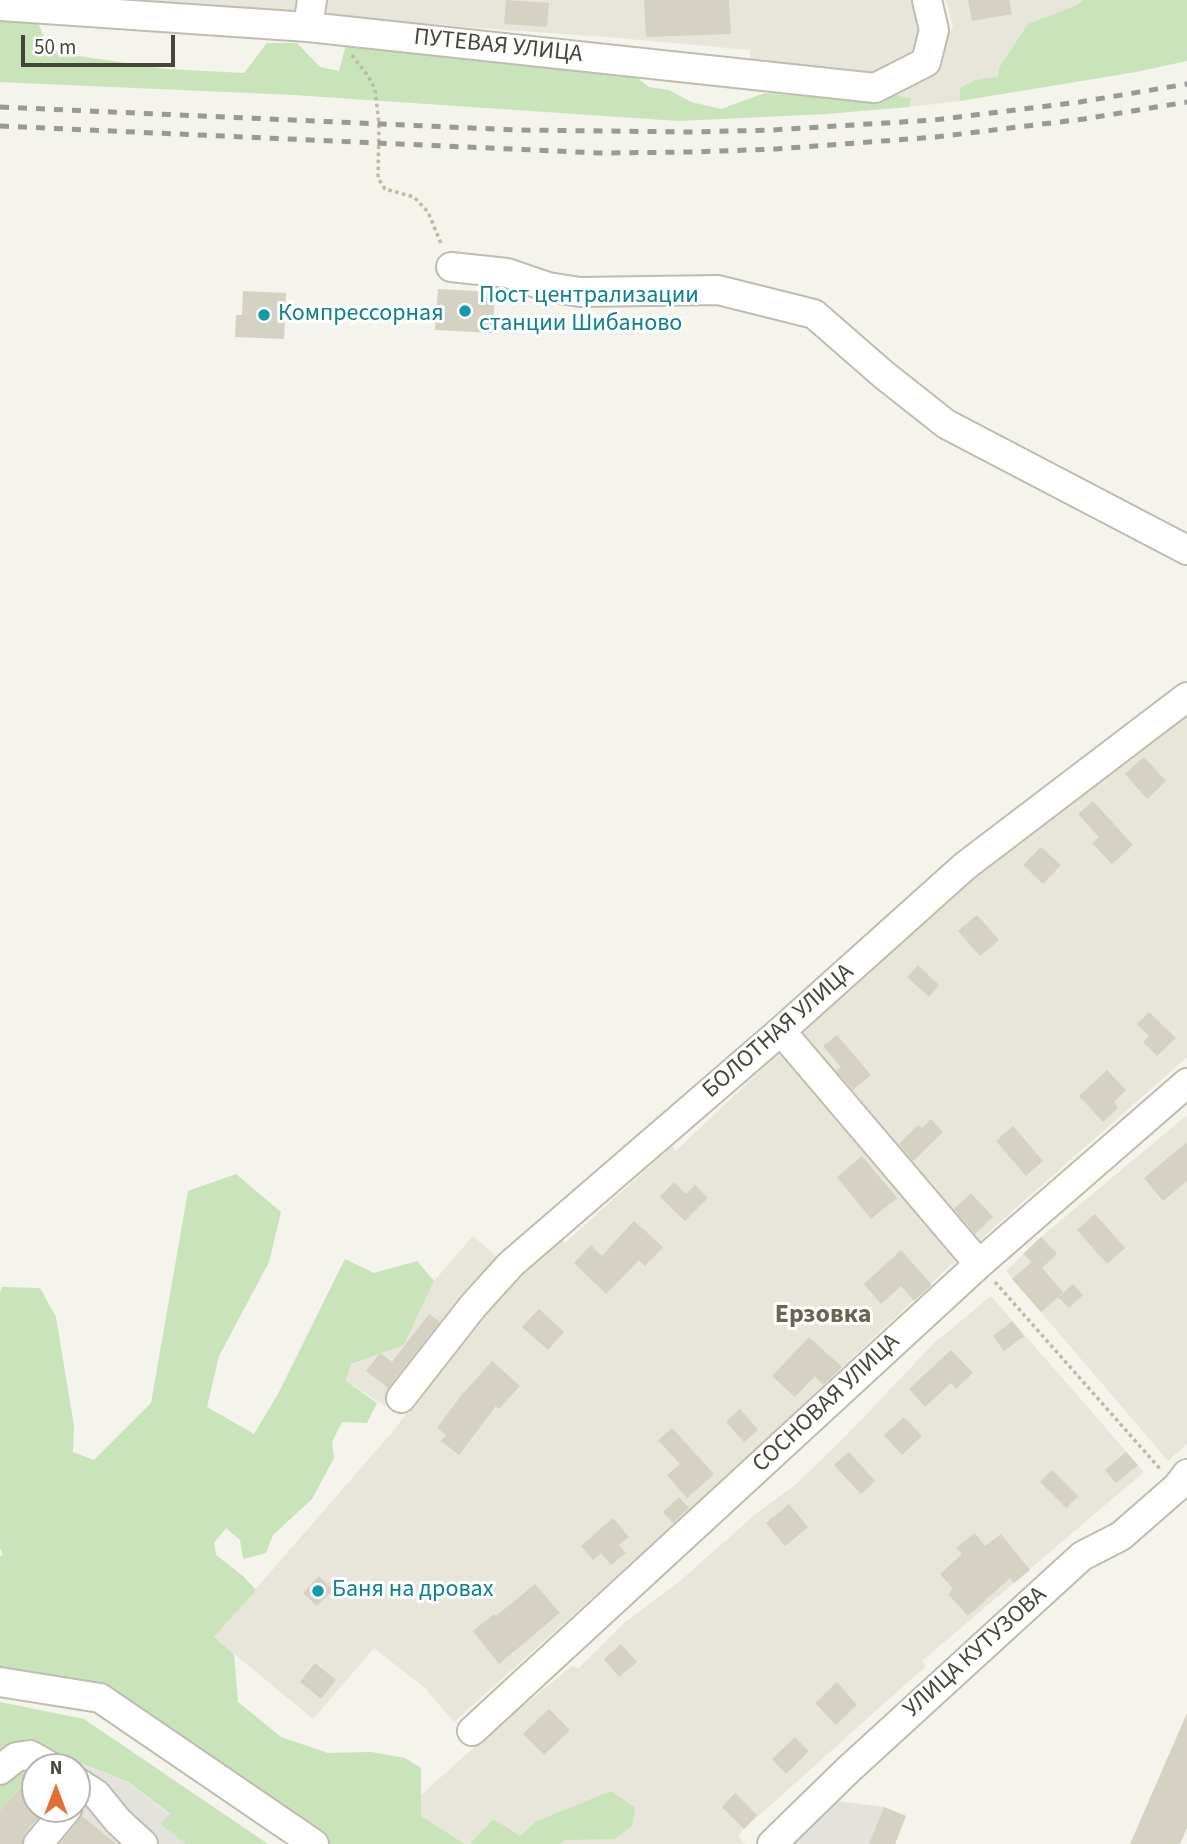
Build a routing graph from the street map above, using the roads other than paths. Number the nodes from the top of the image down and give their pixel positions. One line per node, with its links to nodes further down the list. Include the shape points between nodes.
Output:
1 (927, 0): 3 (street, ПУТЕВАЯ УЛИЦА, via 934,30 926,62 876,88)
2 (0, 6): 3 (street, ПУТЕВАЯ УЛИЦА)
3 (318, 19)
4 (451, 267): 5 (street, via 508,273 580,292 718,290 814,314 946,425)
5 (1187, 550)
6 (1187, 697): 7 (street, БОЛОТНАЯ УЛИЦА, via 965,866)
7 (782, 1031): 9 (street); 10 (street, БОЛОТНАЯ УЛИЦА, via 511,1264)
8 (1187, 1083): 9 (street, СОСНОВАЯ УЛИЦА)
9 (979, 1264): 13 (street, СОСНОВАЯ УЛИЦА)
10 (401, 1398)
11 (1182, 1480): 21 (street, УЛИЦА КУТУЗОВА, via 1121,1536 1082,1556)
12 (0, 1682): 20 (street, via 100,1698)
13 (472, 1731)
14 (21, 1756): 15 (street)
15 (0, 1770)
16 (91, 1792): 18 (street)
17 (55, 1823): 19 (street)
18 (139, 1843)
19 (38, 1844)
20 (314, 1844)
21 (772, 1844)

